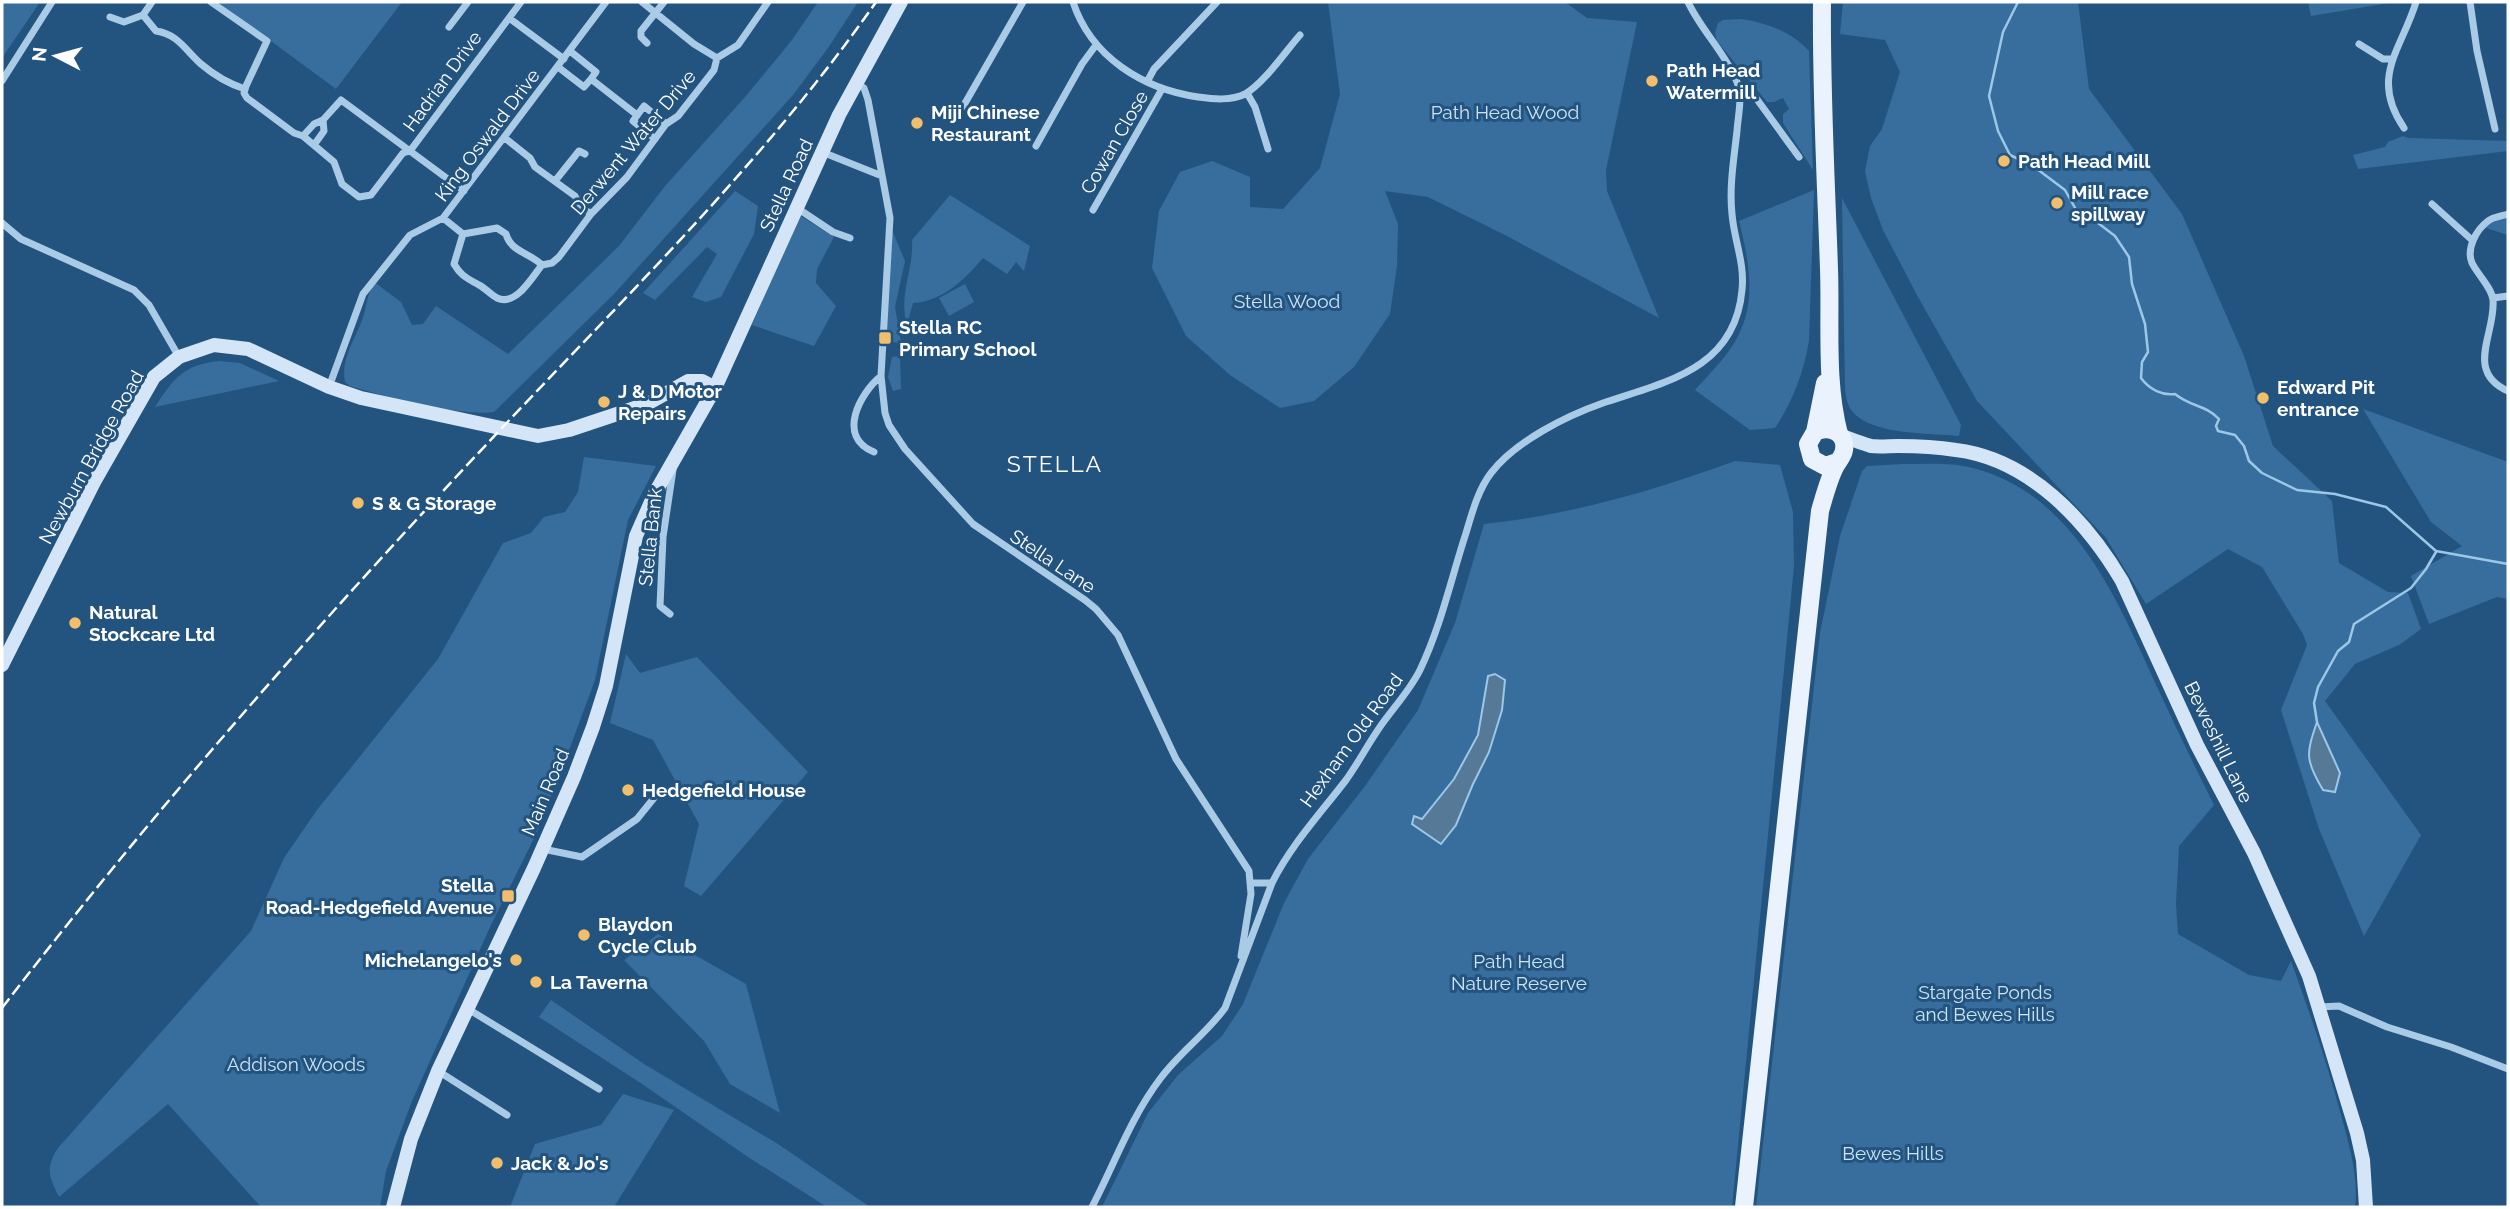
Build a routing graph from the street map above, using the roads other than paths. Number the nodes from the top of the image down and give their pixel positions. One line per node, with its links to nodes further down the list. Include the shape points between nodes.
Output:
1 (52, 2): 33 (street)
2 (152, 2): 19 (street)
3 (211, 2): 36 (street, via 267,41)
4 (468, 2): 22 (street)
5 (521, 2): 21 (street, Hadrian Drive)
6 (606, 2): 27 (street, King Oswald Drive)
7 (642, 2): 18 (street)
8 (664, 2): 18 (street)
9 (768, 2): 28 (street, Derwent Water Drive, via 737,45)
10 (901, 2): 35 (street, Stella Road)
11 (1023, 2): 41 (street)
12 (1073, 2): 26 (street)
13 (1217, 2): 34 (street)
14 (1688, 2): 38 (street)
15 (1822, 2): 73 (main road)
16 (2417, 2): 30 (street)
17 (2470, 2): 45 (street)
18 (655, 12): 24 (street, via 641,31); 28 (street)
19 (143, 15): 20 (street, via 124,22); 36 (street, via 156,31 176,38 201,64)
20 (110, 17)
21 (509, 18): 29 (street); 52 (street, Hadrian Drive)
22 (449, 27)
23 (1300, 36): 39 (street)
24 (647, 43)
25 (2359, 44): 30 (street, via 2383,59)
26 (1096, 45): 34 (street); 50 (street)
27 (570, 51): 29 (street, King Oswald Drive); 32 (street, via 596,72)
28 (716, 58): 43 (street, Derwent Water Drive, via 713,70 685,107)
29 (564, 59): 31 (street, King Oswald Drive)
30 (2392, 59): 44 (street, via 2390,97)
31 (558, 67): 32 (street, via 584,87); 47 (street, King Oswald Drive)
32 (591, 79): 40 (street)
33 (2, 81)
34 (1147, 82): 37 (street)
35 (856, 83): 53 (street, Stella Road); 56 (street, Stella Lane, via 867,93)
36 (245, 89): 46 (street, via 247,99)
37 (1162, 89): 39 (street, via 1226,99); 61 (street, Cowan Close)
38 (1739, 89): 55 (street, via 1773,114); 91 (street, Hexham Old Road, via 1731,188 1743,289 1728,336 1697,366 1658,386 1574,415 1524,442 1497,466 1474,508 1420,670)
39 (1247, 93): 51 (street)
40 (637, 115): 43 (street, via 644,106); 48 (street, via 633,121)
41 (953, 117)
42 (323, 120): 46 (street); 49 (street, via 324,131); 52 (street, via 341,100)
43 (666, 124): 48 (street, Derwent Water Drive)
44 (2404, 128)
45 (2495, 129)
46 (303, 136): 49 (street)
47 (505, 138): 57 (street); 58 (street, King Oswald Drive)
48 (655, 139): 62 (street, Derwent Water Drive)
49 (314, 145): 52 (street, Hadrian Drive, via 334,162 342,184 359,197 371,195 403,153)
50 (1036, 146)
51 (1268, 149)
52 (410, 151): 58 (street)
53 (822, 152): 56 (street); 60 (street, Stella Road)
54 (585, 154): 57 (street, via 579,151)
55 (1799, 157)
56 (882, 176): 74 (street, Stella Lane, via 890,218)
57 (555, 181): 62 (street)
58 (464, 191): 64 (street, King Oswald Drive)
59 (2432, 204): 68 (street)
60 (796, 208): 67 (street); 76 (street, Stella Road)
61 (1093, 210)
62 (591, 214): 69 (street, Derwent Water Drive, via 559,257)
63 (2508, 214): 68 (street, via 2488,220)
64 (443, 218): 66 (street); 75 (street, King Oswald Drive, via 410,234 363,293)
65 (2, 223): 72 (street, via 21,239 134,290 149,305)
66 (463, 234): 69 (street, via 497,228 508,242); 69 (street, Derwent Water Drive, via 454,264 461,276 499,299 517,296)
67 (850, 238)
68 (2472, 240): 71 (street, via 2471,260)
69 (542, 265)
70 (2508, 296): 71 (street)
71 (2493, 298): 77 (street, via 2484,355 2489,377)
72 (179, 357): 75 (street, Newburn Bridge Road, via 214,345 239,347); 87 (street, Newburn Bridge Road, via 154,377 106,460)
73 (1829, 363): 78 (main road); 79 (main road)
74 (881, 376): 81 (street, via 859,401 854,420 860,442); 90 (street, Stella Lane, via 885,413 894,435 963,514 1085,600 1118,635 1172,752 1247,867)
75 (329, 387): 76 (street, Newburn Bridge Road, via 526,435 550,436 647,404 688,381 702,381)
76 (715, 388): 82 (street, Main Road)
77 (2508, 391)
78 (1815, 432): 79 (main road, via 1827,428); 83 (main road, via 1808,444)
79 (1840, 435): 80 (street, Beweshill Lane); 84 (main road, via 1845,447)
80 (1873, 446): 84 (street, Beweshill Lane); 93 (street, Beweshill Lane, via 1927,447 1989,457 2037,484 2093,537 2122,581 2197,745 2254,853)
81 (874, 452)
82 (675, 458): 86 (street, Stella Bank, via 663,537 660,606); 89 (street, Main Road, via 636,536 606,686 574,777)
83 (1814, 461): 84 (main road, via 1825,466); 85 (main road)
84 (1839, 461): 85 (main road)
85 (1820, 511): 101 (main road)
86 (670, 614)
87 (2, 665)
88 (654, 798): 89 (street, via 637,819 582,857)
89 (542, 848): 94 (street, Main Road)
90 (1250, 883): 91 (street); 92 (street, Stella Lane)
91 (1272, 883): 92 (street, Hexham Old Road)
92 (1240, 971): 100 (street, Hexham Old Road, via 1220,1016 1147,1097)
93 (2320, 1007): 95 (street, via 2339,1006); 102 (street, Beweshill Lane, via 2357,1133)
94 (466, 1009): 96 (street, Main Road); 97 (street)
95 (2508, 1069)
96 (438, 1071): 98 (street); 99 (street, Main Road, via 411,1139)
97 (599, 1088)
98 (508, 1115)
99 (393, 1207)
100 (1092, 1207)
101 (1744, 1207)
102 (2366, 1207)

